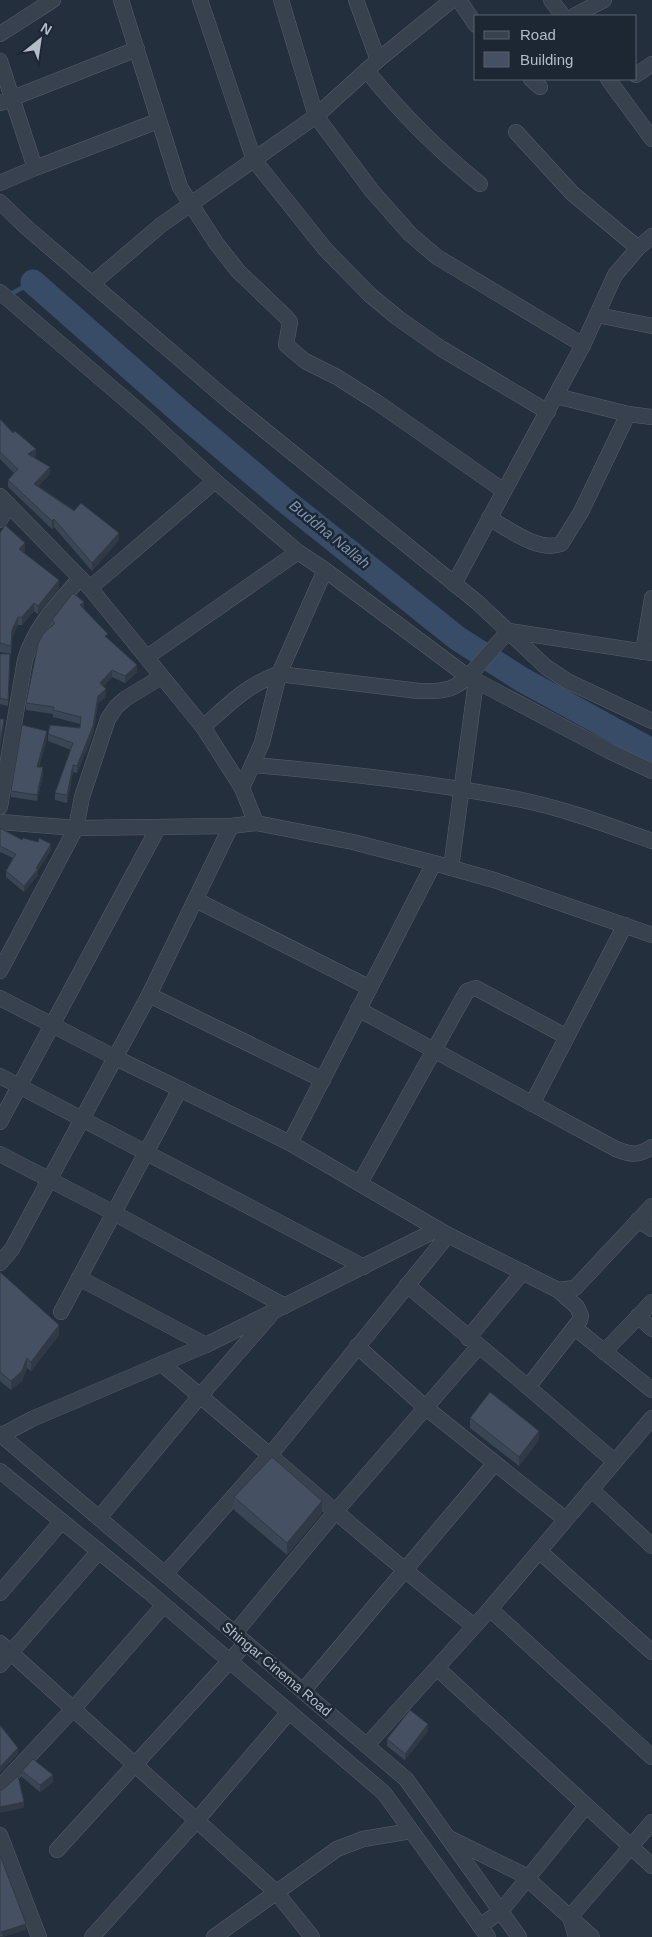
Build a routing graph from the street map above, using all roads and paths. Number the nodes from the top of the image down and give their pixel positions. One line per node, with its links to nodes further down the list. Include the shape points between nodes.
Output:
1 (53, 0): 13 (street)
2 (121, 0): 14 (street)
3 (200, 0): 27 (street)
4 (280, 0): 23 (street)
5 (356, 0): 15 (street)
6 (452, 0): 15 (street)
7 (459, 0): 12 (street)
8 (551, 0): 10 (street)
9 (604, 0): 11 (street)
10 (562, 15)
11 (576, 15)
12 (474, 22)
13 (0, 34)
14 (137, 49): 22 (street); 24 (street)
15 (378, 60): 18 (street)
16 (0, 61): 22 (street)
17 (652, 64): 19 (street)
18 (367, 71): 23 (street); 30 (street, via 398,110)
19 (637, 74)
20 (626, 80): 21 (street)
21 (612, 84): 26 (street)
22 (7, 101): 28 (street)
23 (316, 116): 27 (street); 39 (street, via 372,191 410,234 436,257)
24 (158, 121): 28 (street); 32 (street, via 174,174)
25 (516, 132): 34 (street, via 572,193)
26 (652, 139)
27 (254, 160): 32 (street); 41 (street, via 325,249 370,296 442,349)
28 (35, 168): 29 (street)
29 (0, 183)
30 (480, 184)
31 (0, 202): 35 (street)
32 (190, 204): 35 (street); 45 (street, via 238,272 290,322 286,345 295,354 378,403)
33 (652, 236): 34 (street)
34 (638, 248): 37 (street, via 615,275)
35 (93, 283): 52 (street, via 231,403)
36 (0, 292): 44 (street)
37 (597, 315): 38 (street); 39 (street)
38 (652, 326)
39 (583, 345): 40 (street)
40 (556, 396): 41 (street); 42 (street)
41 (548, 412): 45 (street)
42 (628, 414): 43 (street); 47 (street, via 581,512 561,544 546,546 528,540)
43 (652, 417)
44 (215, 481): 49 (street); 51 (street)
45 (504, 491): 47 (street)
46 (4, 500): 48 (street); 51 (street)
47 (490, 518): 52 (street)
48 (0, 520)
49 (298, 552): 50 (street); 56 (street)
50 (325, 570): 57 (street); 58 (street)
51 (85, 583): 56 (street); 61 (street, via 36,630 24,660)
52 (454, 584): 54 (street)
53 (652, 598): 55 (street)
54 (509, 632): 55 (street); 58 (street, via 496,643); 60 (street, via 546,667 567,681)
55 (647, 652)
56 (146, 657): 59 (street)
57 (279, 674): 58 (street, via 380,688 437,691 459,685); 62 (street, via 253,685); 63 (street, via 262,743)
58 (472, 676): 64 (street); 66 (street)
59 (161, 677): 62 (street); 71 (street, via 125,699 108,719 82,797)
60 (652, 721)
61 (7, 723): 67 (street)
62 (203, 727): 65 (street)
63 (253, 765): 65 (street); 66 (street)
64 (652, 771)
65 (242, 788): 69 (street)
66 (462, 790): 73 (street, via 518,799); 75 (street)
67 (0, 807)
68 (0, 822): 71 (street)
69 (256, 822): 70 (street); 74 (street)
70 (231, 826): 72 (street); 76 (street)
71 (76, 828): 72 (street); 79 (street)
72 (158, 828): 84 (street)
73 (652, 841)
74 (434, 863): 75 (street); 80 (street)
75 (451, 868): 77 (street)
76 (196, 900): 80 (street); 81 (street)
77 (625, 925): 78 (street); 85 (street)
78 (652, 936)
79 (0, 971)
80 (370, 988): 83 (street)
81 (149, 995): 87 (street); 89 (street)
82 (0, 998): 84 (street)
83 (358, 1009): 86 (street); 89 (street)
84 (50, 1025): 87 (street); 90 (street)
85 (567, 1037): 86 (street, via 476,988 463,996); 92 (street)
86 (434, 1050): 92 (street); 100 (street)
87 (116, 1058): 91 (street); 93 (street)
88 (0, 1076): 90 (street)
89 (323, 1080): 95 (street)
90 (20, 1087): 93 (street); 94 (street)
91 (180, 1089): 95 (street); 97 (street)
92 (532, 1104): 96 (street, via 630,1155 642,1154)
93 (82, 1120): 97 (street); 99 (street)
94 (0, 1122)
95 (290, 1143): 100 (street)
96 (652, 1147)
97 (146, 1153): 102 (street); 107 (street)
98 (0, 1154): 99 (street)
99 (49, 1180): 102 (street); 106 (street, via 12,1249)
100 (360, 1183): 105 (street)
101 (652, 1206): 103 (street)
102 (114, 1212): 109 (street); 113 (street)
103 (638, 1220): 104 (street); 111 (street, via 575,1288)
104 (652, 1229)
105 (443, 1232): 107 (street); 108 (street); 110 (street)
106 (0, 1263)
107 (364, 1266): 113 (street)
108 (523, 1272): 111 (street); 118 (street)
109 (79, 1278): 114 (street); 119 (street)
110 (407, 1285): 118 (street); 120 (street)
111 (558, 1290): 116 (street, via 580,1311 580,1320)
112 (652, 1302): 115 (street)
113 (280, 1308): 119 (street); 125 (street)
114 (61, 1312)
115 (638, 1316): 117 (street); 121 (street)
116 (575, 1328): 121 (street); 123 (street)
117 (652, 1329)
118 (474, 1342): 123 (street); 126 (street)
119 (206, 1345): 122 (street)
120 (356, 1346): 126 (street); 130 (street)
121 (604, 1352): 124 (street)
122 (162, 1364): 125 (street); 128 (street)
123 (528, 1386): 131 (street)
124 (652, 1390)
125 (200, 1396): 130 (street); 136 (street)
126 (424, 1407): 132 (street); 135 (street)
127 (652, 1418): 129 (street)
128 (0, 1435): 136 (street, Shingar Cinema Road)
129 (647, 1435): 131 (street)
130 (271, 1454): 135 (street); 143 (street)
131 (614, 1461): 134 (street)
132 (495, 1463): 137 (street); 142 (street)
133 (0, 1471): 138 (street, Shingar Cinema Road)
134 (591, 1489): 137 (street); 139 (street)
135 (336, 1511): 142 (street); 148 (street)
136 (99, 1518): 143 (street, Shingar Cinema Road)
137 (565, 1519): 141 (street)
138 (62, 1521): 140 (street, Shingar Cinema Road); 144 (street)
139 (652, 1546)
140 (99, 1551): 145 (street, Shingar Cinema Road); 149 (street)
141 (538, 1551): 146 (street); 150 (street)
142 (404, 1570): 147 (street); 154 (street)
143 (165, 1574): 148 (street, Shingar Cinema Road)
144 (0, 1593)
145 (164, 1605): 151 (street, Shingar Cinema Road); 155 (street)
146 (490, 1609): 147 (street); 158 (street)
147 (474, 1626): 153 (street)
148 (240, 1638): 151 (street); 154 (street, Shingar Cinema Road)
149 (6, 1648): 152 (street); 155 (street)
150 (652, 1652)
151 (230, 1661): 156 (street, Shingar Cinema Road); 159 (street)
152 (0, 1665)
153 (437, 1668): 157 (street); 161 (street)
154 (303, 1691): 157 (street, Shingar Cinema Road)
155 (74, 1708): 159 (street); 160 (street)
156 (289, 1712): 162 (street); 164 (street, Shingar Cinema Road, via 384,1793)
157 (367, 1746): 166 (street, Shingar Cinema Road, via 406,1779)
158 (652, 1758)
159 (135, 1764): 162 (street); 168 (street)
160 (0, 1787)
161 (586, 1806): 167 (street); 170 (street)
162 (197, 1820): 171 (street); 176 (street)
163 (652, 1822): 167 (street)
164 (411, 1831): 171 (street, via 349,1843); 174 (street, Shingar Cinema Road)
165 (0, 1835): 175 (street)
166 (450, 1838): 170 (street); 172 (street, Shingar Cinema Road)
167 (631, 1847): 169 (street); 173 (street)
168 (57, 1850)
169 (652, 1866)
170 (528, 1878): 172 (street); 173 (street)
171 (276, 1892): 177 (street); 178 (street)
172 (501, 1911): 174 (street); 179 (street, Shingar Cinema Road)
173 (570, 1917): 180 (street); 181 (street)
174 (484, 1932)
175 (39, 1937)
176 (92, 1937)
177 (214, 1937)
178 (312, 1937)
179 (519, 1937)
180 (576, 1937)
181 (592, 1937)

